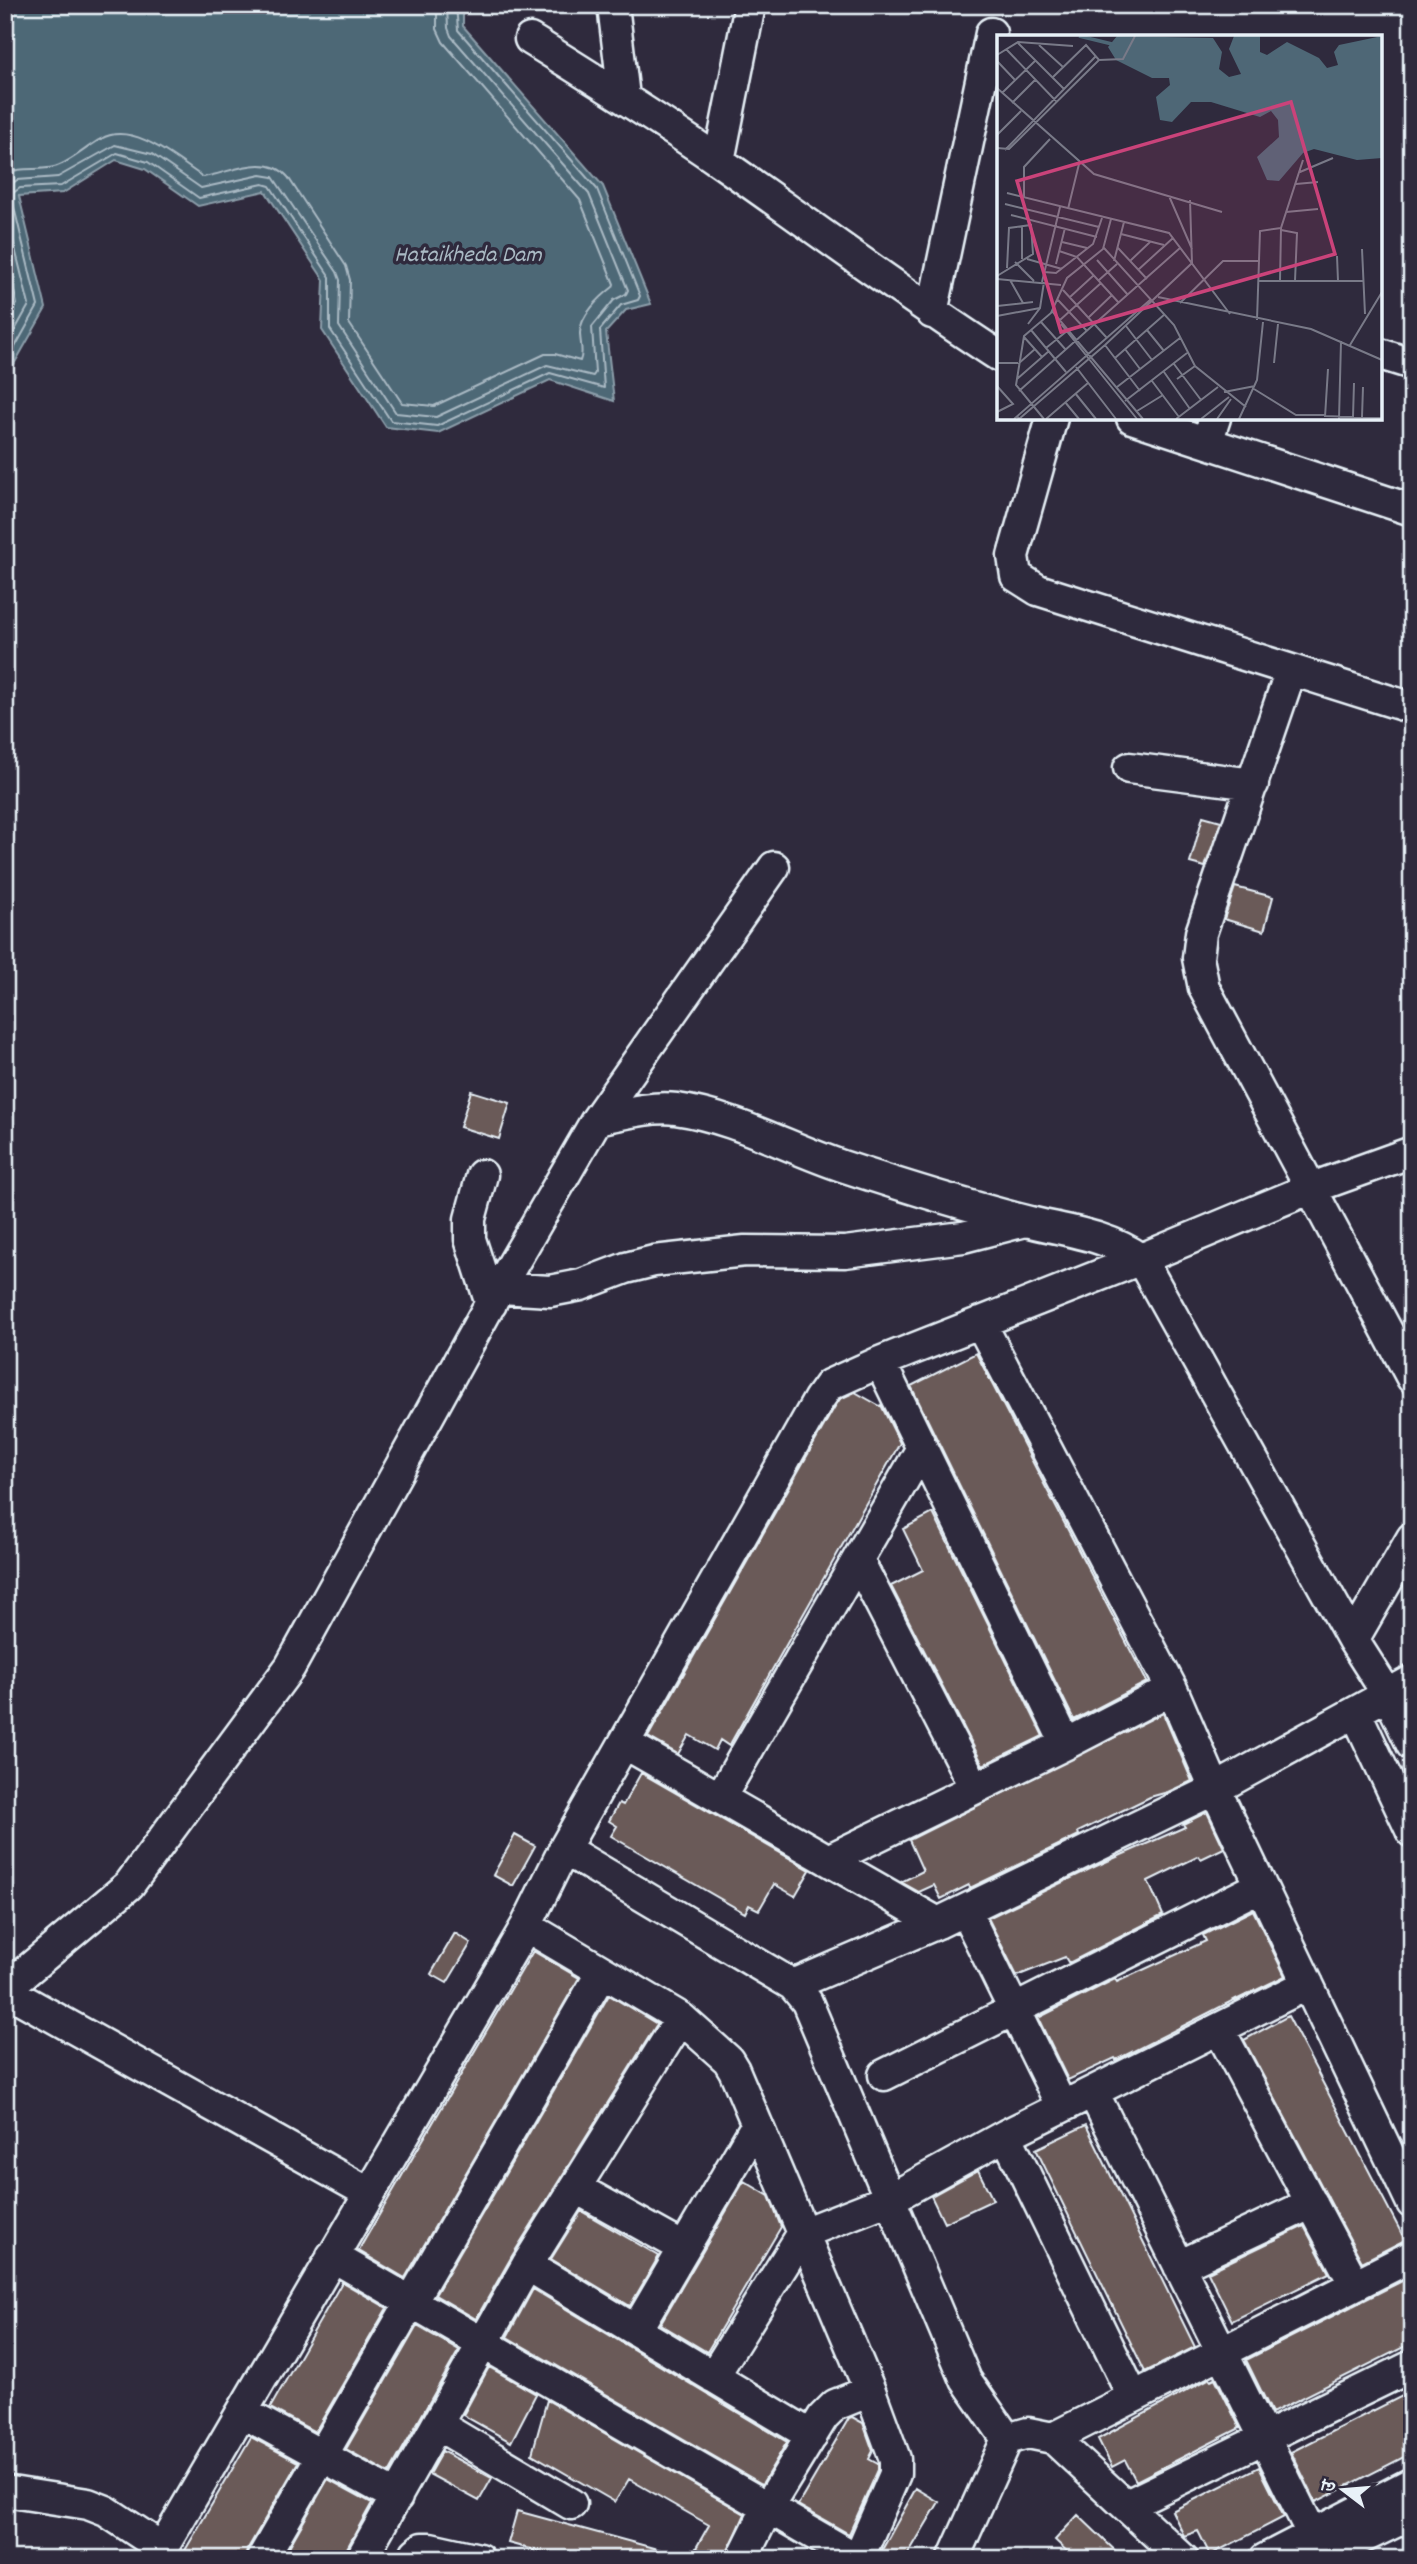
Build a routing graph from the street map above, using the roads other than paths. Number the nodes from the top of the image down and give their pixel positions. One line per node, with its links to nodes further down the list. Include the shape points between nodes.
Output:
1 (613, 5): 5 (street)
2 (750, 5): 6 (street)
3 (991, 33): 7 (street)
4 (530, 39): 5 (street)
5 (624, 97): 6 (street)
6 (719, 162): 7 (street)
7 (932, 313): 8 (street)
8 (997, 355)
9 (1382, 355): 10 (street)
10 (1412, 364)
11 (1051, 420): 15 (street, via 1013,556 1016,576 1038,590)
12 (1145, 420): 13 (street)
13 (1211, 430): 14 (street)
14 (1412, 510)
15 (1291, 670): 16 (street); 18 (street)
16 (1412, 708)
17 (1129, 768): 18 (street)
18 (1253, 784): 23 (street, via 1201,933 1198,958 1204,988)
19 (774, 867): 20 (street)
20 (597, 1119): 24 (street, via 674,1109 713,1117 838,1165); 26 (street)
21 (1412, 1152): 23 (street)
22 (482, 1175): 26 (street, via 470,1238)
23 (1309, 1189): 25 (street); 29 (street)
24 (1025, 1220): 25 (street, via 1102,1239); 26 (street, via 963,1237 845,1252 745,1251 654,1261 581,1285)
25 (1142, 1259): 27 (street); 33 (street)
26 (495, 1296): 53 (street, via 290,1667 129,1885)
27 (980, 1322): 28 (street); 35 (street)
28 (880, 1362): 30 (street); 37 (street, via 829,1385)
29 (1412, 1378)
30 (922, 1448): 32 (street); 38 (street)
31 (1412, 1538): 33 (street)
32 (858, 1560): 40 (street); 42 (street)
33 (1353, 1640): 34 (street)
34 (1400, 1688): 36 (street); 39 (street)
35 (1172, 1689): 38 (street); 41 (street)
36 (1356, 1713): 41 (street); 43 (street)
37 (625, 1743): 42 (street); 44 (street)
38 (1066, 1744): 40 (street)
39 (1412, 1745)
40 (975, 1788): 45 (street)
41 (1215, 1789): 46 (street); 47 (street)
42 (720, 1798): 45 (street)
43 (1412, 1832)
44 (564, 1849): 49 (street); 52 (street)
45 (828, 1860): 48 (street)
46 (1261, 1886): 51 (street); 54 (street)
47 (965, 1910): 48 (street); 54 (street)
48 (938, 1923): 52 (street)
49 (526, 1926): 50 (street); 63 (street)
50 (602, 1972): 55 (street); 74 (street)
51 (1308, 1984): 56 (street); 66 (street)
52 (793, 1985): 64 (street, via 807,2003)
53 (5, 1989): 63 (street)
54 (1014, 2010): 57 (street); 59 (street)
55 (681, 2018): 60 (street, via 728,2060); 62 (street)
56 (1219, 2029): 58 (street); 65 (street)
57 (884, 2075)
58 (1093, 2092): 59 (street); 72 (street)
59 (1062, 2107): 61 (street)
60 (757, 2124): 67 (street); 68 (street)
61 (1006, 2135): 64 (street); 81 (street)
62 (576, 2188): 68 (street); 71 (street)
63 (369, 2193): 69 (street)
64 (890, 2199): 67 (street); 87 (street, via 966,2380)
65 (1312, 2203): 72 (street); 73 (street)
66 (1412, 2203)
67 (803, 2233): 79 (street); 80 (street)
68 (684, 2248): 75 (street)
69 (332, 2256): 74 (street); 82 (street)
70 (1412, 2256): 73 (street)
71 (527, 2265): 75 (street); 76 (street)
72 (1180, 2266): 77 (street)
73 (1355, 2285): 77 (street)
74 (410, 2301): 76 (street); 88 (street)
75 (636, 2330): 79 (street)
76 (485, 2344): 83 (street); 94 (street)
77 (1222, 2351): 81 (street); 86 (street)
78 (1412, 2366): 86 (street)
79 (713, 2377): 84 (street)
80 (870, 2391): 84 (street, via 835,2405); 99 (street, via 896,2470)
81 (1133, 2397): 85 (street)
82 (242, 2412): 88 (street); 98 (street)
83 (438, 2425): 91 (street); 92 (street)
84 (812, 2436): 94 (street)
85 (1054, 2438): 87 (street, via 1028,2433); 93 (street)
86 (1265, 2438): 93 (street); 97 (street)
87 (1007, 2439): 105 (street)
88 (321, 2456): 91 (street); 100 (street)
89 (1410, 2486): 97 (street)
90 (5, 2491): 98 (street, via 106,2511)
91 (397, 2497): 101 (street)
92 (571, 2504)
93 (1127, 2505): 106 (street)
94 (768, 2507): 99 (street); 104 (street)
95 (1412, 2514): 96 (street)
96 (1371, 2547): 97 (street)
97 (1318, 2550): 107 (street)
98 (159, 2553)
99 (854, 2558)
100 (262, 2559)
101 (361, 2559)
102 (415, 2559): 103 (street, via 422,2548 430,2547)
103 (479, 2559)
104 (743, 2559)
105 (953, 2559)
106 (1183, 2559)
107 (1265, 2559)

